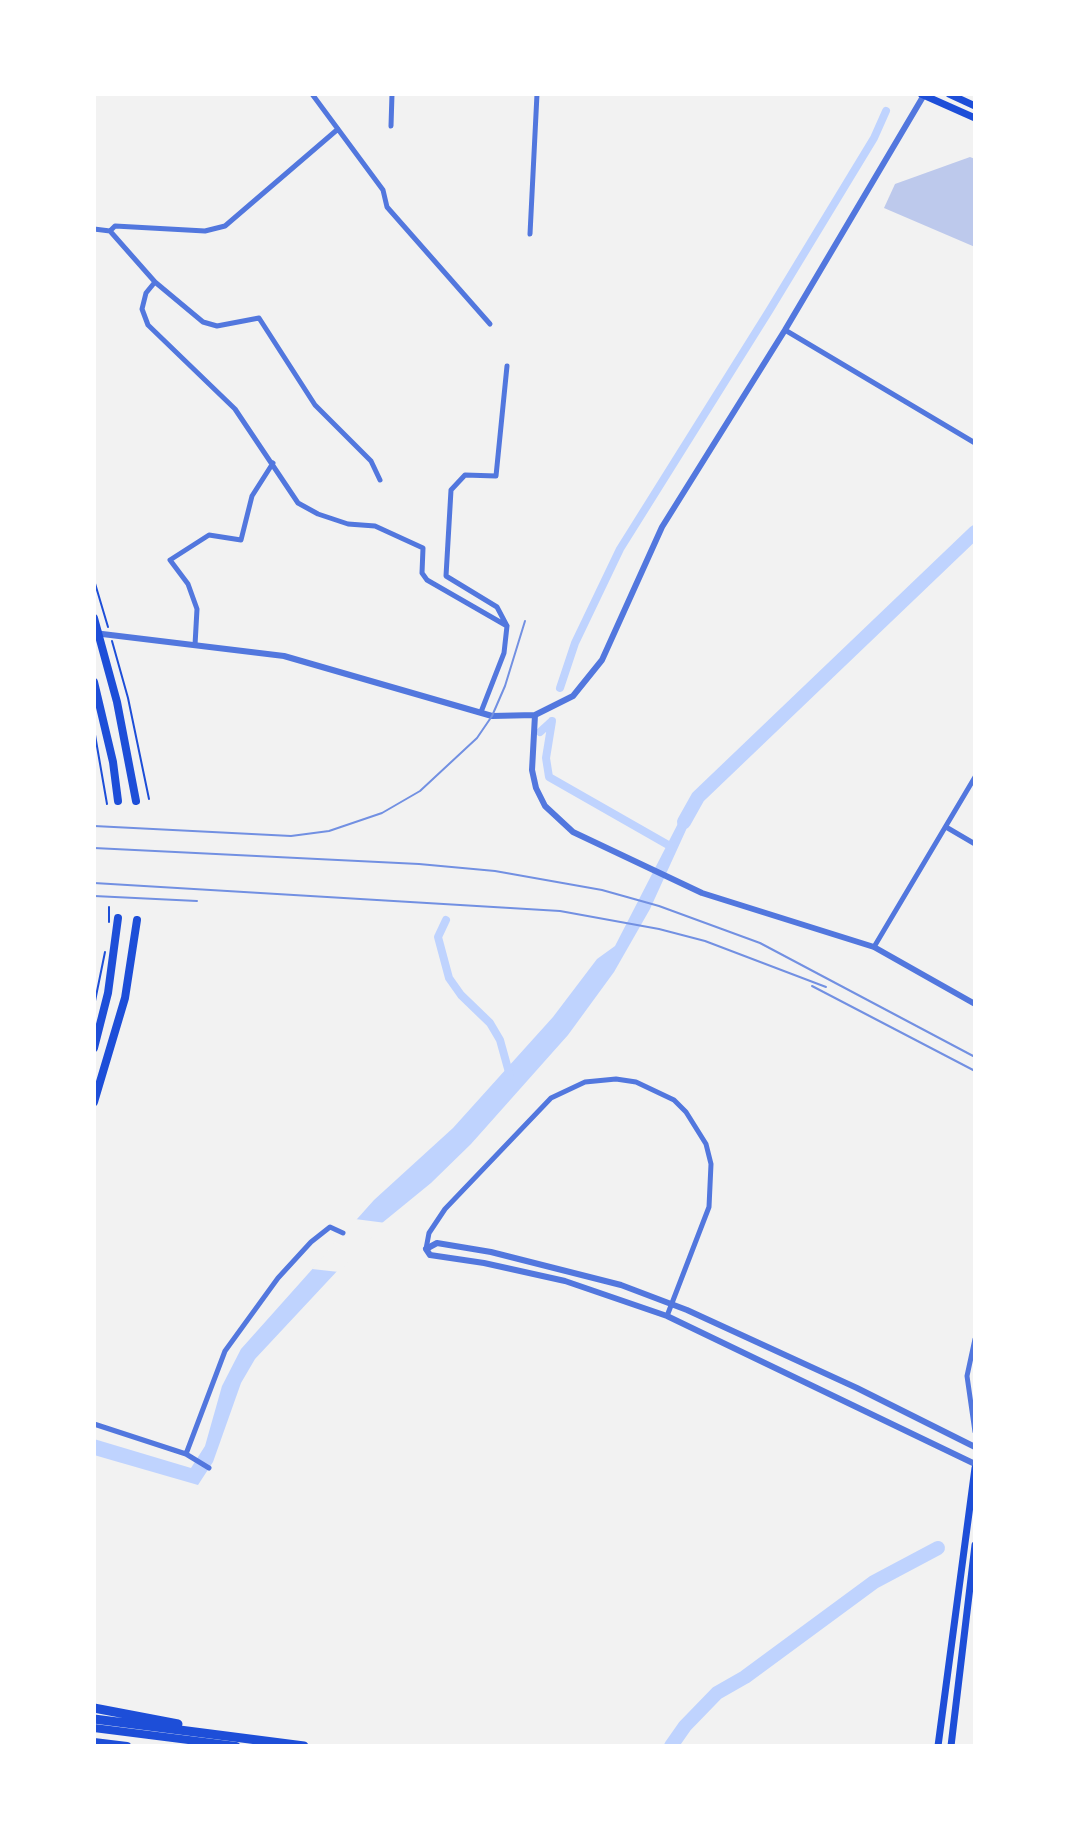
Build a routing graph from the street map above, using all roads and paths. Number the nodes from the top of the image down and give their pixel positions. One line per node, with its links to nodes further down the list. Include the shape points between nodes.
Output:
1 (312, 94): 9 (street)
2 (392, 94): 8 (street)
3 (537, 94): 12 (street)
4 (923, 94): 7 (main road); 15 (street)
5 (949, 94): 6 (main road)
6 (975, 106)
7 (975, 118)
8 (391, 126)
9 (338, 129): 11 (street, via 225,226 205,231 115,226); 14 (street, via 383,190 387,207)
10 (94, 229): 11 (street)
11 (110, 231): 13 (street)
12 (530, 234)
13 (155, 282): 18 (street, via 142,309 148,325 235,409); 19 (street, via 203,322 217,326 259,318 315,405 371,461)
14 (490, 324)
15 (785, 330): 17 (street); 27 (street, via 662,527 594,674 573,696)
16 (507, 366): 22 (street, via 496,476 465,475 451,490 446,576 497,607)
17 (975, 443)
18 (273, 463): 22 (street, via 298,503 348,524 375,526 423,548 422,573 427,580); 24 (street, via 252,496 241,540 209,535 170,560 188,584 197,609)
19 (380, 480)
20 (94, 580): 30 (path, via 128,698)
21 (94, 618): 32 (main road)
22 (507, 626): 26 (street, via 504,653)
23 (94, 633): 24 (street)
24 (195, 645): 26 (street, via 319,664)
25 (94, 682): 31 (main road)
26 (481, 712): 27 (street)
27 (535, 715): 40 (street, via 532,770 545,806 573,832 671,881)
28 (94, 729): 33 (path)
29 (975, 777): 34 (street)
30 (149, 799)
31 (118, 801)
32 (136, 801)
33 (107, 804)
34 (946, 827): 35 (street); 40 (street)
35 (975, 844)
36 (109, 907): 39 (path)
37 (118, 918): 44 (main road)
38 (137, 920): 45 (main road, via 125,998)
39 (108, 924)
40 (874, 947): 42 (street)
41 (105, 952): 43 (path)
42 (975, 1004)
43 (94, 1006)
44 (94, 1048)
45 (94, 1102)
46 (343, 1233): 54 (street, via 330,1227 311,1242 225,1351)
47 (426, 1249): 48 (street, via 437,1243 517,1257); 48 (street, via 429,1233 445,1209 551,1098 585,1082 636,1082 674,1100 686,1112 706,1144 711,1164 709,1207); 49 (street, via 430,1255 565,1281)
48 (672, 1304): 49 (street); 53 (street)
49 (667, 1316): 55 (street)
50 (975, 1339): 52 (street, via 967,1376)
51 (94, 1424): 54 (street)
52 (975, 1432)
53 (975, 1447)
54 (186, 1454): 56 (street)
55 (975, 1466): 66 (main road)
56 (209, 1468)
57 (975, 1545): 67 (main road)
58 (94, 1708): 61 (highway)
59 (94, 1719): 61 (highway)
60 (94, 1728): 64 (main road)
61 (264, 1741): 65 (highway)
62 (94, 1742): 63 (main road)
63 (127, 1746)
64 (236, 1746)
65 (304, 1746)
66 (938, 1746)
67 (951, 1746)

